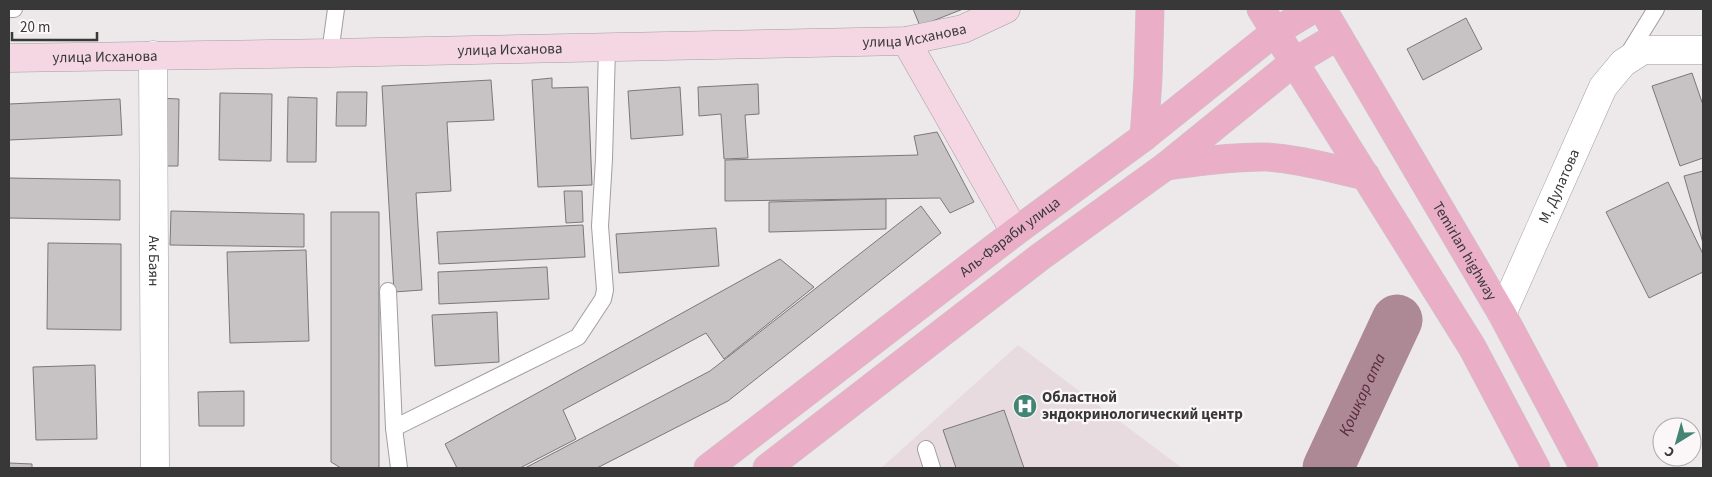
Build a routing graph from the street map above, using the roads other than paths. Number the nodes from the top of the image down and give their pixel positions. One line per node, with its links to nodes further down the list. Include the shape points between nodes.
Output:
1 (9, 9): 2 (lane)
2 (14, 9)
3 (336, 9): 15 (lane)
4 (1006, 9): 12 (main road, улица Исханова, via 963,29)
5 (1150, 9): 20 (main road)
6 (1261, 9): 10 (main road)
7 (1313, 9): 10 (main road, Аль-Фараби улица)
8 (1324, 9): 11 (main road, Temirlan highway)
9 (1656, 9): 19 (lane)
10 (1275, 32): 18 (main road); 20 (main road, Аль-Фараби улица)
11 (1338, 36): 18 (main road); 25 (main road, Temirlan highway)
12 (906, 41): 13 (main road, улица Исханова); 23 (main road)
13 (607, 48): 15 (main road, улица Исханова); 26 (lane, via 600,226 603,300 578,337)
14 (1703, 50): 19 (street, via 1643,50)
15 (330, 53): 16 (main road, улица Исханова)
16 (154, 55): 17 (main road, улица Исханова); 28 (street, Ак Баян)
17 (9, 58)
18 (1294, 62): 21 (main road); 22 (main road)
19 (1623, 62): 25 (street, М, Дулатова, via 1604,88)
20 (1144, 137): 23 (main road, Аль-Фараби улица)
21 (1166, 166): 22 (main road, via 1226,158 1267,158); 31 (main road, via 1040,257)
22 (1366, 176): 33 (main road, via 1472,347)
23 (1015, 232): 30 (main road, Аль-Фараби улица)
24 (388, 291): 26 (lane)
25 (1502, 314): 34 (main road, Temirlan highway)
26 (394, 428): 29 (lane)
27 (926, 449): 32 (lane)
28 (155, 468)
29 (399, 468)
30 (708, 468)
31 (766, 468)
32 (932, 468)
33 (1536, 468)
34 (1584, 468)

